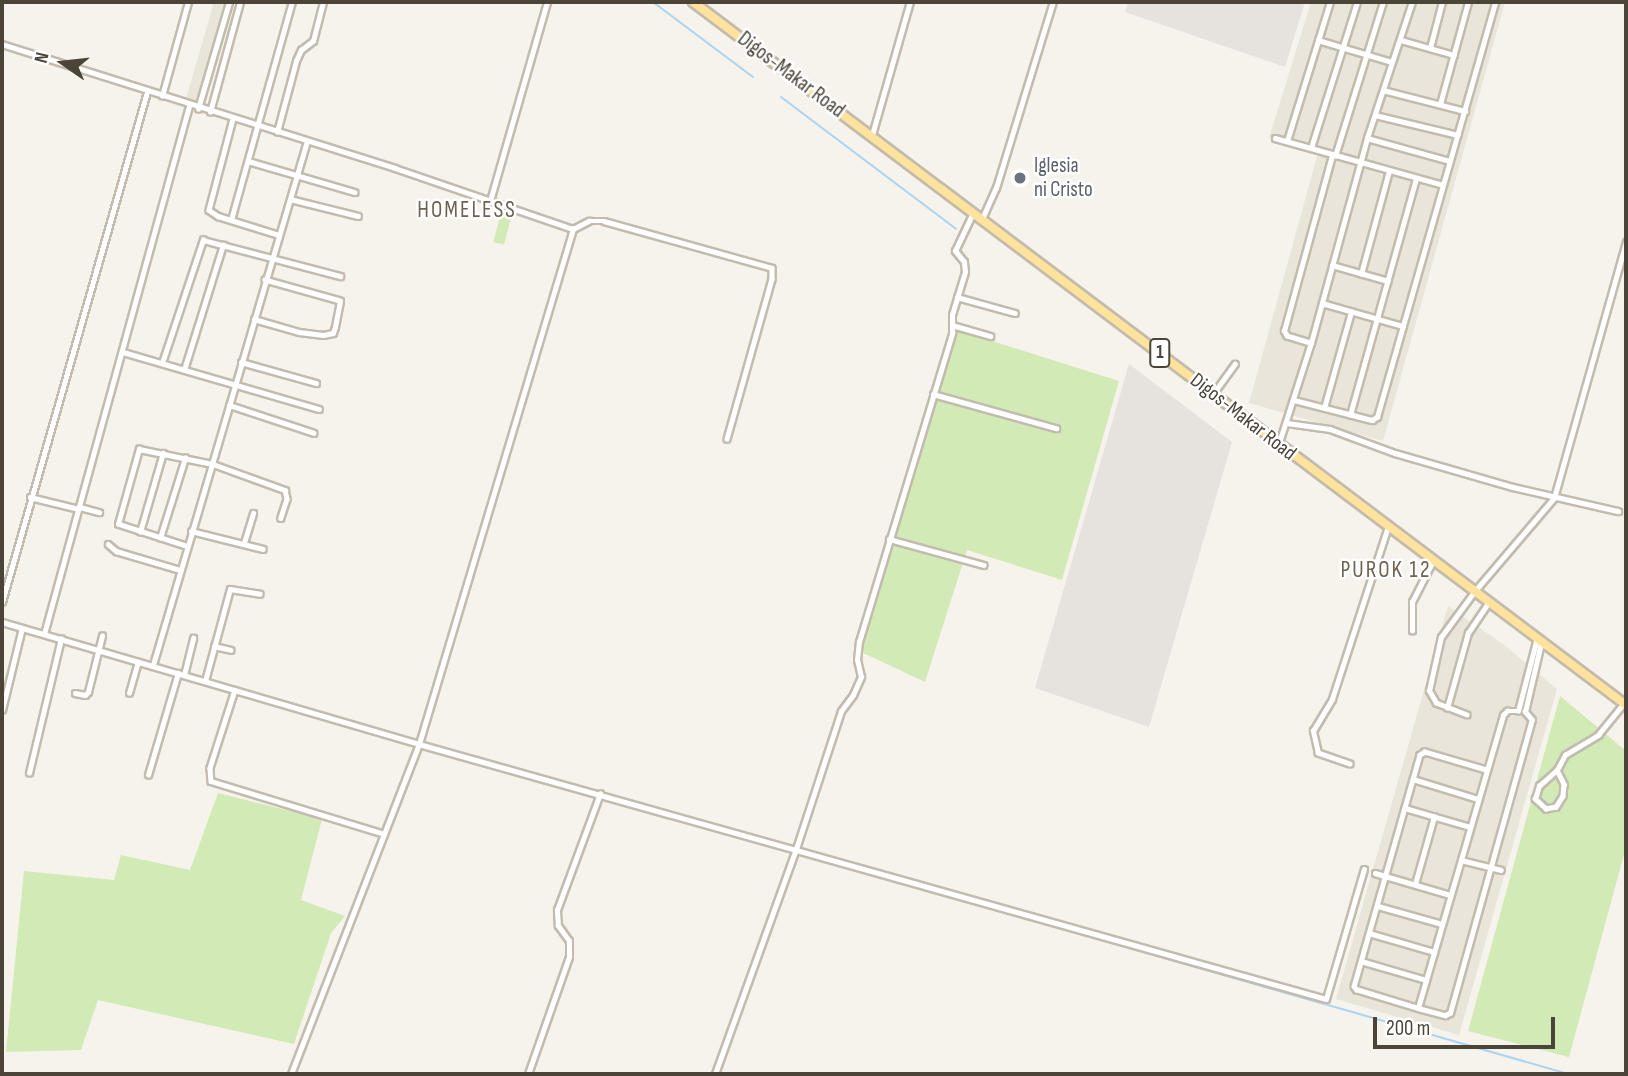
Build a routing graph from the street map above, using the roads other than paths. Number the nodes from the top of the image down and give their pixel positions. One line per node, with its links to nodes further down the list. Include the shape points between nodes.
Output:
1 (188, 2): 27 (street)
2 (229, 2): 30 (street)
3 (240, 2): 32 (street)
4 (292, 2): 35 (street)
5 (323, 2): 36 (street, via 313,41 296,61)
6 (547, 2): 54 (street)
7 (693, 2): 37 (main road, Digos-Makar Road / 1)
8 (910, 2): 37 (street)
9 (1053, 2): 57 (street, via 996,188)
10 (1330, 2): 17 (street)
11 (1357, 2): 20 (street)
12 (1383, 2): 22 (street)
13 (1412, 2): 18 (street)
14 (1442, 2): 21 (street)
15 (1468, 2): 23 (street)
16 (1495, 2): 31 (street)
17 (1318, 40): 20 (street); 42 (street)
18 (1401, 40): 21 (street); 24 (street)
19 (2, 44): 26 (street)
20 (1343, 47): 22 (street); 43 (street)
21 (1430, 48): 23 (street)
22 (1367, 55): 24 (street); 44 (street)
23 (1454, 55): 28 (street)
24 (1392, 62): 25 (street)
25 (1383, 90): 28 (street); 33 (street)
26 (148, 92): 27 (street); 101 (street)
27 (162, 96): 29 (street)
28 (1440, 104): 31 (street)
29 (189, 106): 30 (street); 79 (street)
30 (198, 108): 32 (street)
31 (1465, 111): 38 (street)
32 (210, 112): 34 (street)
33 (1375, 114): 38 (street); 40 (street)
34 (233, 119): 35 (street); 58 (street, via 208,206 212,213)
35 (258, 127): 36 (street); 45 (street)
36 (277, 132): 41 (street)
37 (872, 135): 55 (main road, Digos-Makar Road / 1)
38 (1458, 135): 46 (street)
39 (1275, 138): 42 (street)
40 (1367, 138): 46 (street); 47 (street)
41 (307, 141): 49 (street); 54 (street)
42 (1287, 141): 43 (street)
43 (1311, 148): 44 (street)
44 (1333, 155): 47 (street); 78 (street, via 1284,331)
45 (248, 161): 49 (street); 58 (street)
46 (1450, 161): 51 (street)
47 (1360, 162): 48 (street); 64 (street)
48 (1389, 171): 50 (street); 65 (street)
49 (298, 176): 52 (street); 53 (street)
50 (1416, 178): 51 (street); 68 (street)
51 (1443, 185): 76 (street)
52 (355, 192)
53 (290, 199): 56 (street); 60 (street)
54 (490, 201): 59 (street)
55 (974, 212): 57 (main road, Digos-Makar Road / 1); 69 (street, via 955,251 965,266)
56 (358, 216)
57 (982, 219): 87 (main road, Digos-Makar Road / 1)
58 (231, 220): 60 (street)
59 (572, 229): 96 (street, via 589,221 604,221 772,268); 148 (street)
60 (279, 235): 63 (street)
61 (1626, 242): 102 (street)
62 (223, 245): 63 (street); 81 (street, via 200,242); 83 (street)
63 (271, 258): 66 (street); 67 (street)
64 (1332, 265): 65 (street); 70 (street)
65 (1361, 274): 68 (street)
66 (340, 276)
67 (265, 280): 73 (street); 73 (street, via 340,301 335,327 323,335)
68 (1388, 281): 74 (street)
69 (957, 297): 72 (street); 75 (street)
70 (1322, 303): 71 (street); 78 (street)
71 (1351, 312): 74 (street); 90 (street)
72 (1015, 313)
73 (254, 319): 80 (street)
74 (1378, 319): 76 (street); 92 (street)
75 (952, 325): 77 (street); 86 (street)
76 (1404, 326): 92 (street, via 1376,419)
77 (990, 336)
78 (1311, 343): 88 (street)
79 (123, 352): 81 (street); 103 (street)
80 (241, 362): 84 (street); 85 (street)
81 (162, 363): 83 (street)
82 (1235, 364): 87 (street)
83 (184, 370): 85 (street)
84 (316, 383)
85 (234, 384): 89 (street); 91 (street)
86 (933, 394): 94 (street); 112 (street)
87 (1213, 394): 97 (main road, Digos-Makar Road / 1)
88 (1294, 400): 90 (street); 93 (street)
89 (229, 405): 95 (street); 100 (street)
90 (1324, 408): 92 (street)
91 (319, 409)
92 (1350, 415)
93 (1287, 424): 97 (street); 102 (street, via 1330,429 1395,453)
94 (1056, 428)
95 (314, 433)
96 (727, 439)
97 (1278, 445): 108 (main road, Digos-Makar Road / 1)
98 (163, 453): 99 (street); 110 (street); 110 (street, via 139,449 117,521 119,526)
99 (186, 458): 100 (street); 111 (street)
100 (213, 464): 107 (street, via 285,490); 109 (street)
101 (30, 497): 103 (street); 122 (street)
102 (1554, 498): 104 (street); 120 (street)
103 (80, 508): 105 (street); 127 (street)
104 (1618, 511)
105 (99, 512)
106 (253, 513): 113 (street)
107 (281, 518)
108 (1388, 527): 117 (main road, Digos-Makar Road / 1); 149 (street, via 1332,699 1313,731 1318,753)
109 (191, 531): 113 (street); 115 (street)
110 (140, 532): 111 (street)
111 (160, 538): 115 (street)
112 (889, 539): 118 (street); 161 (street, via 859,642 861,677 841,711)
113 (244, 543): 116 (street)
114 (108, 544): 119 (street, via 116,551)
115 (186, 546): 119 (street)
116 (263, 549)
117 (1433, 561): 120 (main road, Digos-Makar Road / 1); 126 (street, via 1412,602)
118 (985, 565)
119 (180, 570): 136 (street)
120 (1474, 592): 123 (main road, Digos-Makar Road / 1); 143 (street, via 1444,630 1429,682 1432,698)
121 (260, 594): 132 (street, via 229,589)
122 (2, 602)
123 (1488, 603): 131 (main road, Digos-Makar Road / 1); 143 (street, via 1468,634)
124 (2, 622): 125 (street)
125 (22, 628): 127 (street); 144 (street)
126 (1412, 631)
127 (44, 634): 130 (street)
128 (102, 636): 133 (street)
129 (193, 638): 137 (street)
130 (61, 639): 133 (street); 152 (street)
131 (1539, 640): 142 (main road, Digos-Makar Road / 1); 145 (street); 146 (street)
132 (214, 646): 134 (street); 138 (street)
133 (98, 650): 135 (street); 140 (street, via 88,692)
134 (231, 650)
135 (138, 662): 136 (street); 141 (street)
136 (153, 666): 137 (street)
137 (181, 674): 138 (street); 153 (street)
138 (205, 681): 139 (street)
139 (235, 690): 148 (street); 160 (street, via 210,768 211,781)
140 (75, 693)
141 (129, 693)
142 (1625, 704): 151 (street, via 1598,734 1565,755)
143 (1447, 708): 147 (street)
144 (2, 710)
145 (1518, 711): 146 (street); 150 (street, via 1503,715)
146 (1525, 712): 163 (street, via 1532,717 1531,723)
147 (1467, 715)
148 (419, 744): 155 (street); 160 (street)
149 (1350, 764)
150 (1486, 770): 154 (street, via 1423,752); 156 (street)
151 (1557, 771): 151 (street, via 1535,794 1537,804 1546,809 1556,807 1563,796 1564,784)
152 (29, 773)
153 (148, 775)
154 (1413, 779): 156 (street); 157 (street)
155 (600, 794): 161 (street); 178 (street, via 558,910 558,926 569,941 569,957)
156 (1478, 799): 159 (street)
157 (1405, 808): 158 (street); 167 (street)
158 (1434, 817): 159 (street); 168 (street)
159 (1470, 827): 162 (street)
160 (384, 834): 177 (street)
161 (796, 849): 164 (street, via 1326,999); 179 (street)
162 (1461, 860): 163 (street); 169 (street)
163 (1490, 867): 165 (street); 176 (street, via 1450,1013)
164 (1364, 869)
165 (1501, 870)
166 (1375, 873): 167 (street)
167 (1385, 876): 168 (street); 170 (street)
168 (1415, 884): 169 (street)
169 (1450, 895): 171 (street)
170 (1378, 906): 171 (street); 172 (street)
171 (1442, 924): 173 (street)
172 (1369, 933): 173 (street); 174 (street)
173 (1434, 952): 175 (street)
174 (1361, 961): 175 (street); 176 (street, via 1354,988)
175 (1426, 980): 176 (street)
176 (1418, 1009)
177 (291, 1074)
178 (528, 1074)
179 (715, 1074)

